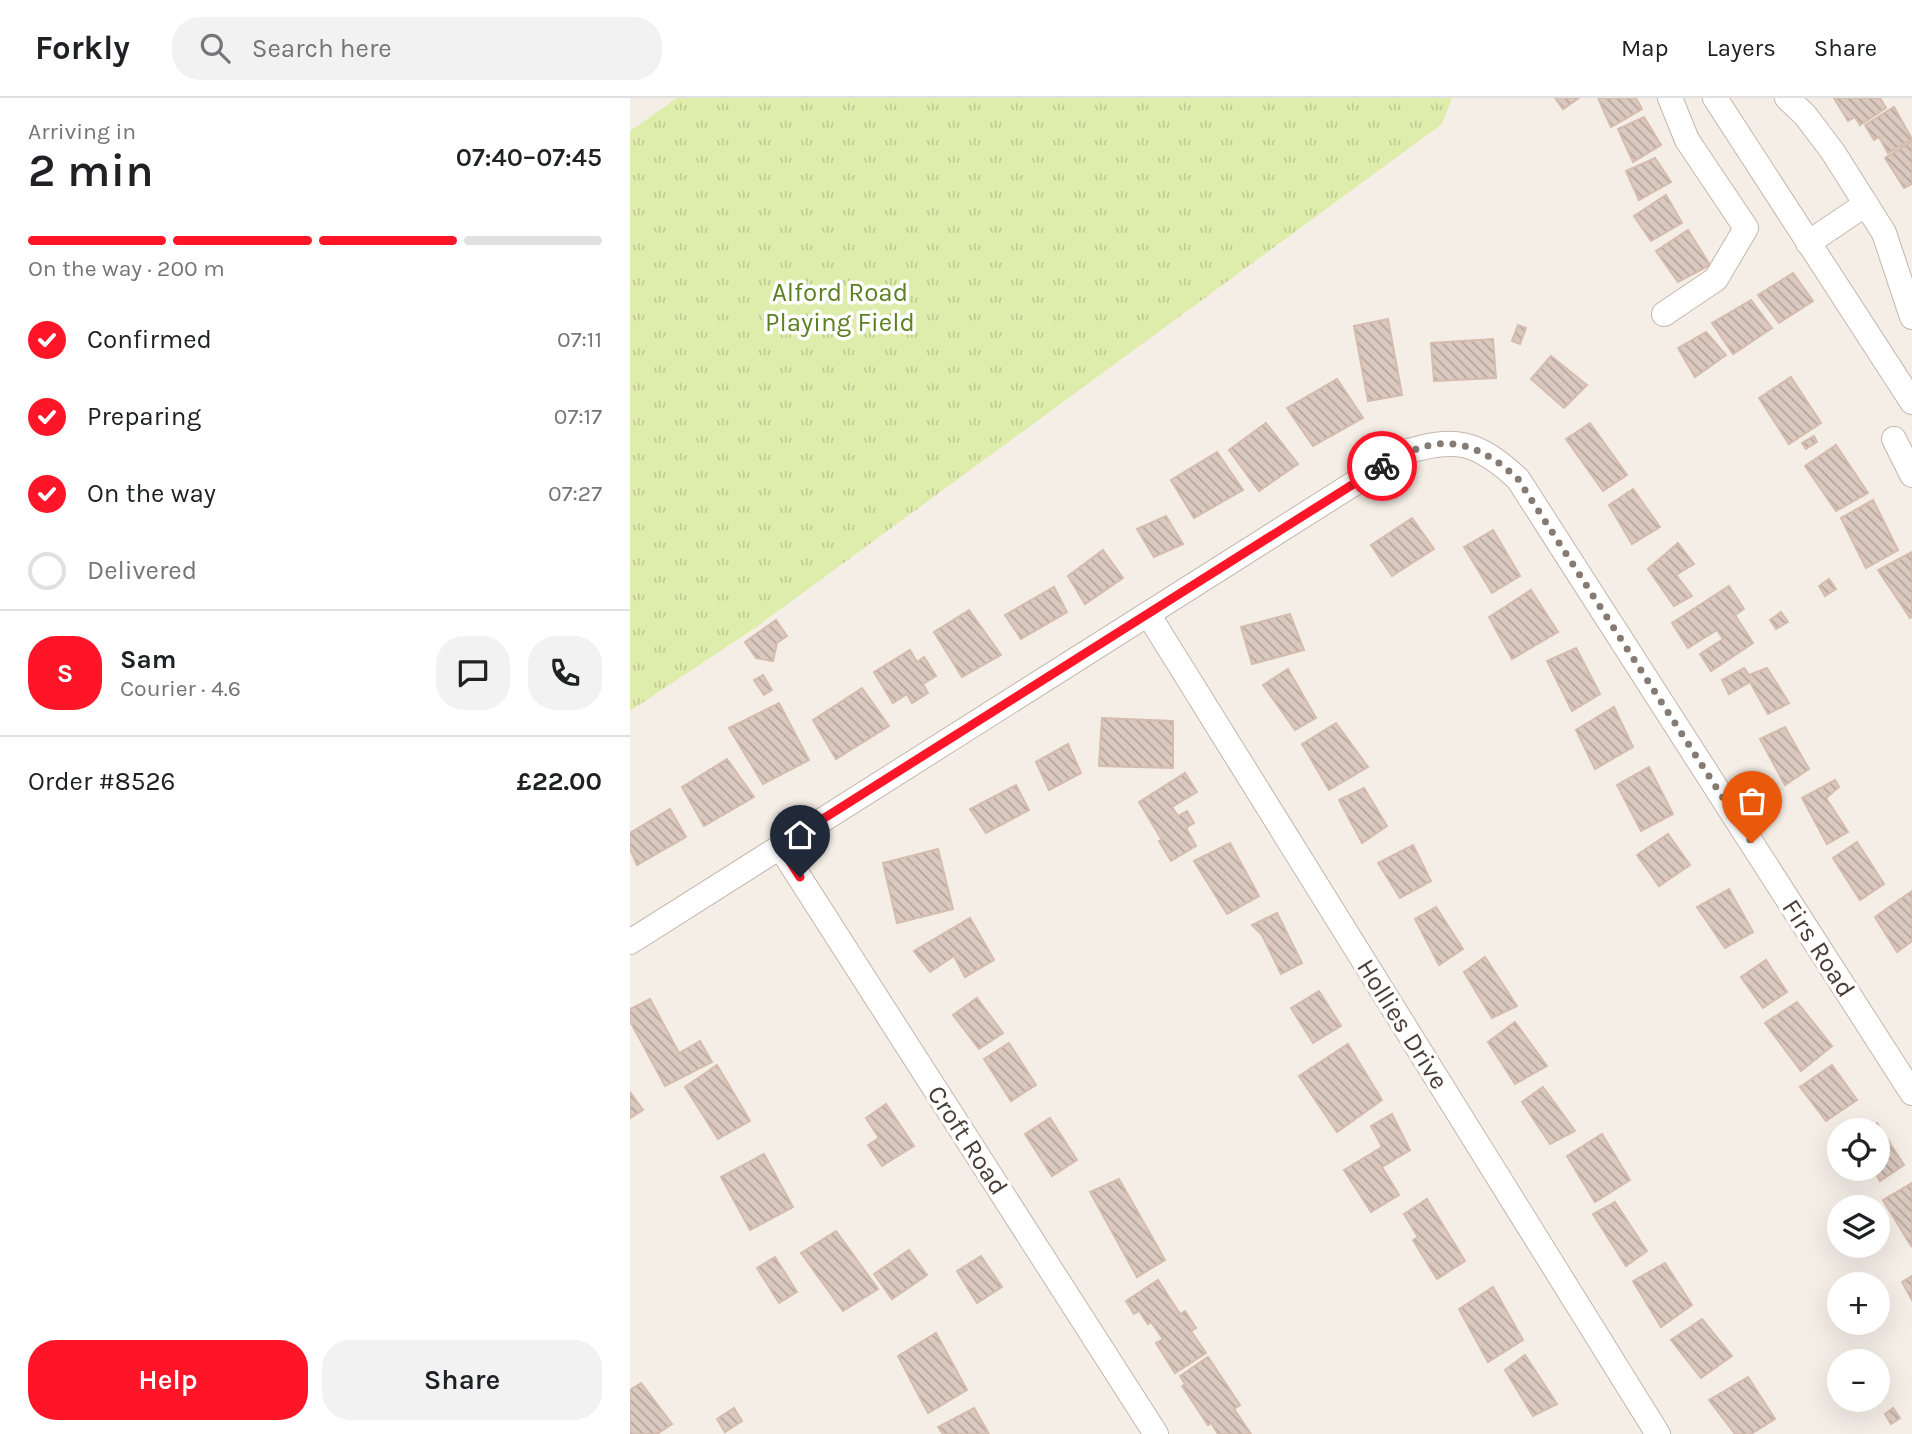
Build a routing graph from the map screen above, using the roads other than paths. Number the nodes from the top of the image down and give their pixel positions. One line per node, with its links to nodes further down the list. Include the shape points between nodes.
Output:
1 (1670, 98): 6 (street, via 1687,140 1746,229 1716,279)
2 (1715, 98): 5 (street)
3 (1787, 98): 4 (street, via 1833,152)
4 (1866, 204): 5 (street); 7 (street, via 1884,233)
5 (1808, 243): 8 (street)
6 (1664, 314)
7 (1912, 317)
8 (1912, 402)
9 (1894, 439): 10 (street)
10 (1912, 475)
11 (1148, 614): 12 (street, Firs Road); 14 (street, Firs Road, via 1402,453 1429,444 1464,444 1499,461 1518,479); 16 (street, Hollies Drive)
12 (780, 846): 13 (street, Firs Road); 15 (street, Croft Road)
13 (630, 942)
14 (1912, 1093)
15 (1156, 1434)
16 (1658, 1434)

